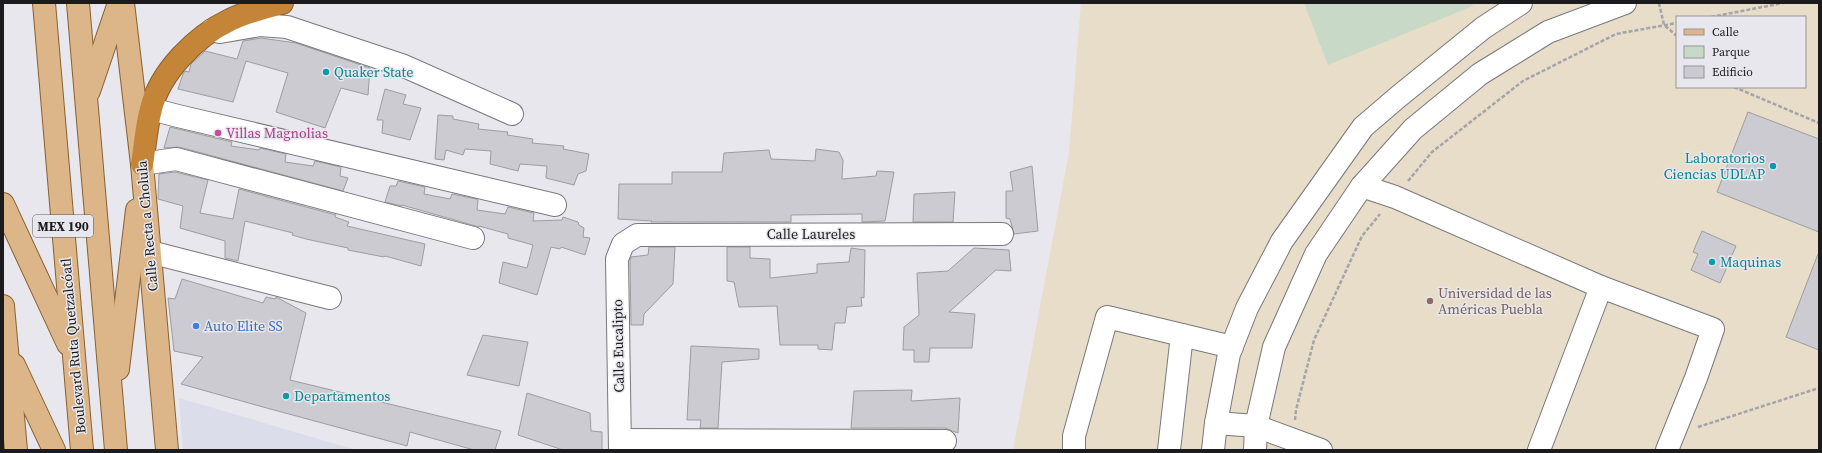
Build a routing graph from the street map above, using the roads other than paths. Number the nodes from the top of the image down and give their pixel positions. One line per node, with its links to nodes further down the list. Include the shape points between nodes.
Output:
1 (44, 3): 28 (main road, Boulevard Ruta Quetzalcóatl / MEX 190)
2 (78, 3): 10 (main road, MEX 190)
3 (119, 3): 10 (main road)
4 (123, 3): 14 (main road, Calle Recta a Cholula)
5 (282, 3): 8 (highway, via 248,13)
6 (1626, 3): 13 (street, via 1548,32 1480,74)
7 (1517, 4): 9 (street, via 1483,28)
8 (212, 30): 11 (highway, via 197,42 170,72); 12 (street, via 220,32 260,25 288,27 404,66)
9 (1398, 97): 13 (street); 27 (street, via 1363,127 1282,241 1247,308)
10 (86, 100): 29 (main road, MEX 190)
11 (151, 108): 14 (highway); 17 (street)
12 (512, 114)
13 (1414, 129): 15 (street)
14 (142, 164): 19 (street, via 176,160); 21 (main road, Calle Recta a Cholula); 29 (main road)
15 (1362, 186): 22 (street, via 1395,197); 31 (street, via 1316,254 1274,347)
16 (3, 204): 28 (main road)
17 (555, 205)
18 (1002, 234): 20 (street, Calle Laureles, via 637,235)
19 (473, 238)
20 (623, 244): 34 (street, Calle Eucalipto, via 617,259)
21 (150, 252): 23 (street); 39 (main road, Calle Recta a Cholula)
22 (1601, 287): 33 (street, via 1713,329); 45 (street)
23 (330, 298)
24 (3, 306): 26 (main road)
25 (1182, 335): 27 (street); 40 (street, via 1107,317 1074,436); 41 (street)
26 (6, 344): 35 (main road); 36 (main road)
27 (1232, 346): 30 (street)
28 (74, 357): 37 (main road, Boulevard Ruta Quetzalcóatl / MEX 190)
29 (113, 416): 38 (main road, MEX 190)
30 (1216, 423): 31 (street); 42 (street)
31 (1256, 426): 43 (street); 44 (street)
32 (945, 441): 34 (street)
33 (1670, 443)
34 (620, 445)
35 (16, 450)
36 (54, 450)
37 (82, 450)
38 (116, 450)
39 (167, 450)
40 (1074, 450)
41 (1169, 450)
42 (1213, 450)
43 (1255, 450)
44 (1321, 450)
45 (1539, 450)

